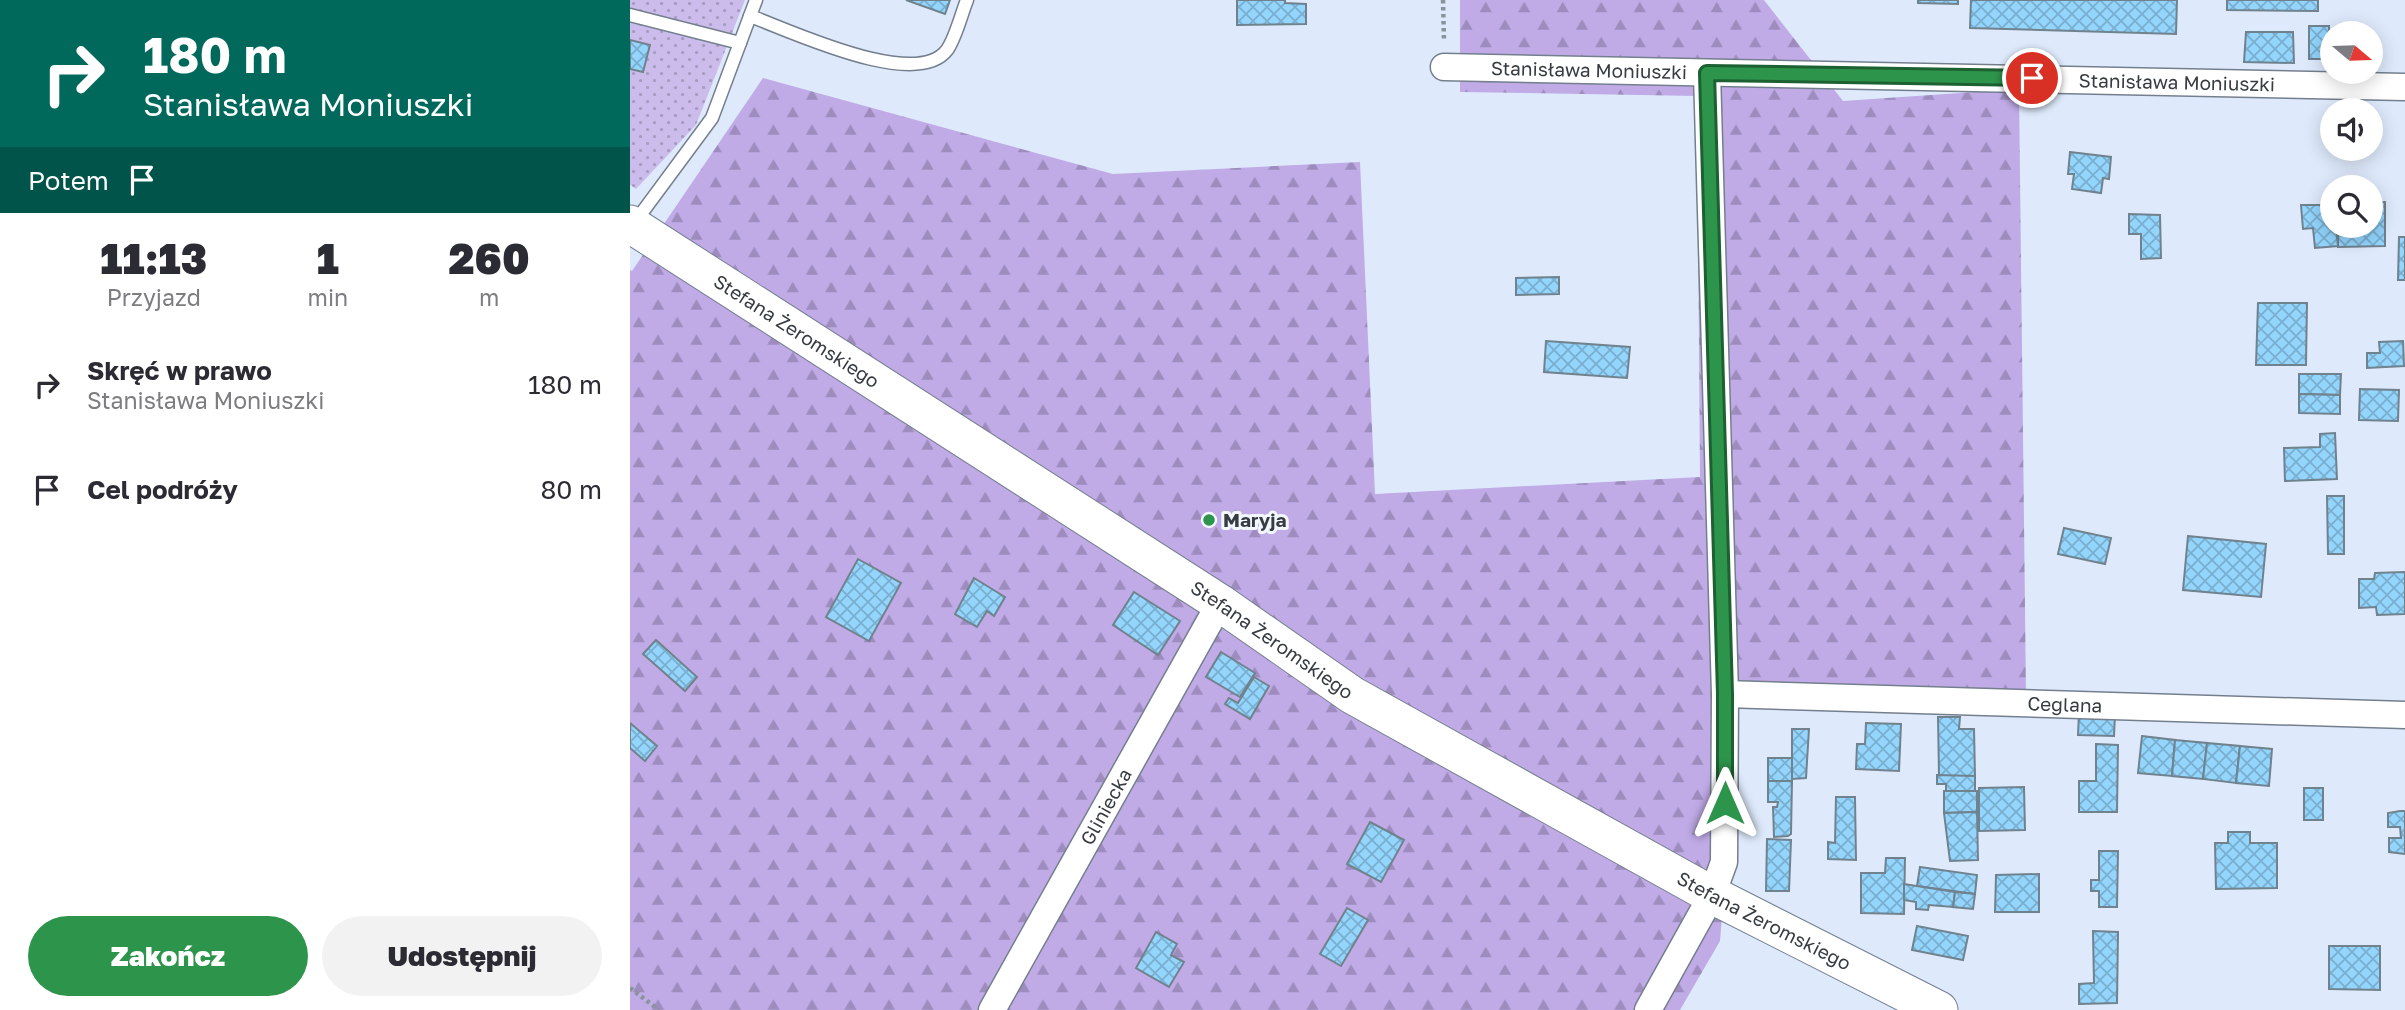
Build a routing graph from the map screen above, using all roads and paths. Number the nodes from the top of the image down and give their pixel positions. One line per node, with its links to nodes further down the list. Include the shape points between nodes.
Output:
1 (756, 0): 5 (lane)
2 (967, 0): 5 (lane, via 947,49 934,61 910,64 868,60)
3 (1443, 0): 7 (path)
4 (630, 15): 6 (lane)
5 (750, 16): 6 (lane)
6 (740, 43): 10 (lane, via 712,118)
7 (1444, 67): 8 (street, Stanisława Moniuszki)
8 (1707, 73): 9 (street, Stanisława Moniuszki); 12 (street)
9 (2405, 87)
10 (631, 227): 11 (main road, Stefana Żeromskiego)
11 (1220, 603): 14 (main road, Stefana Żeromskiego, via 1352,695); 17 (street, Gliniecka)
12 (1725, 694): 13 (street, Ceglana); 14 (street, via 1724,862)
13 (2405, 715)
14 (1712, 895): 18 (street); 19 (main road, Stefana Żeromskiego)
15 (630, 988): 16 (path)
16 (659, 1010)
17 (992, 1010)
18 (1648, 1010)
19 (1939, 1010)

